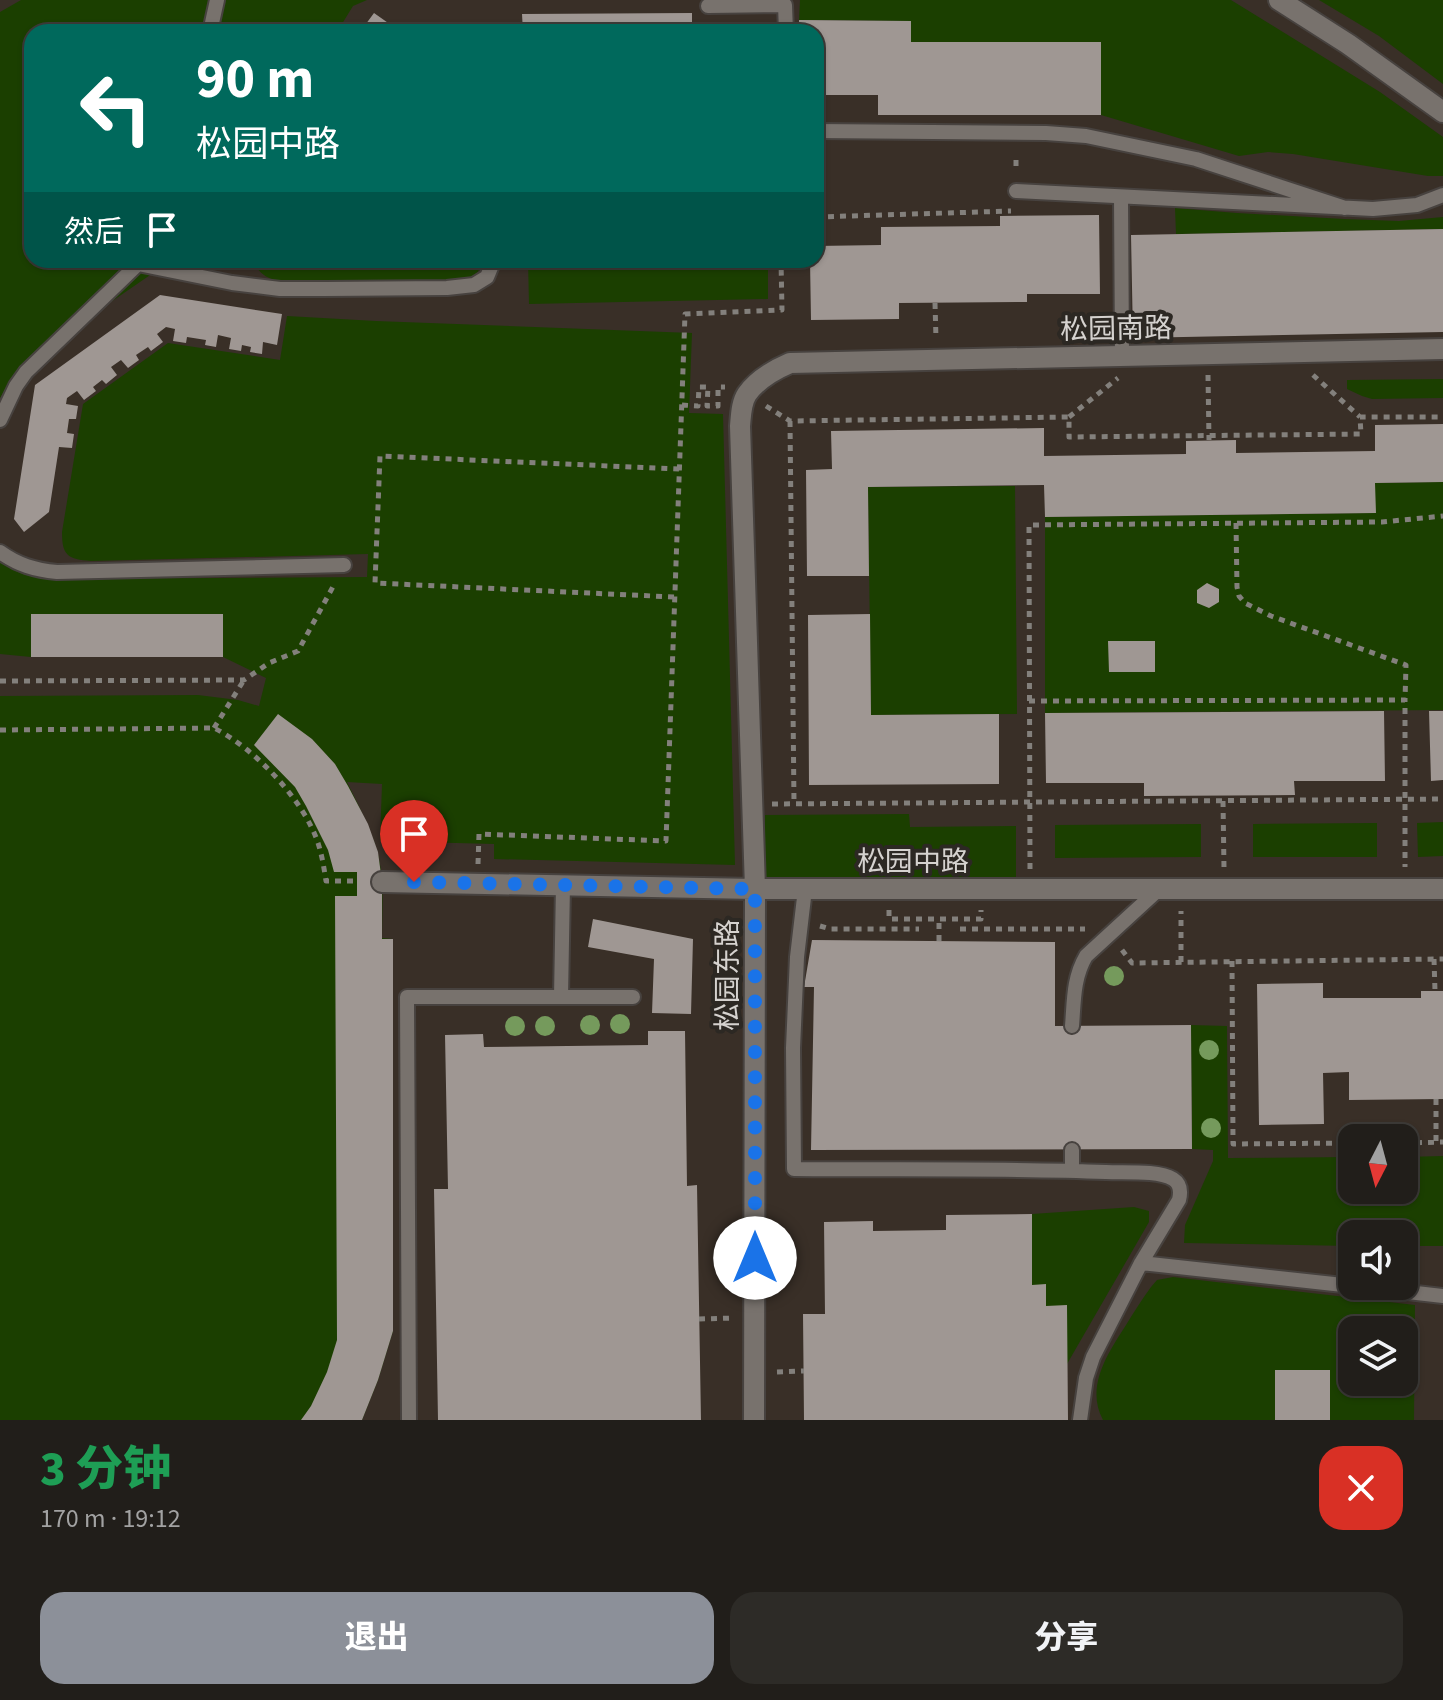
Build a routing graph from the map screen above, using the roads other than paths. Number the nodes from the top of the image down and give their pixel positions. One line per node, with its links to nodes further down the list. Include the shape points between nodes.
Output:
1 (217, 0): 4 (lane)
2 (1279, 0): 6 (street)
3 (708, 6): 5 (lane, via 785,5)
4 (212, 24)
5 (786, 24)
6 (1443, 112)
7 (824, 131): 11 (lane, via 1086,136 1196,159)
8 (1016, 191): 10 (lane)
9 (1443, 195): 11 (lane, via 1395,208)
10 (1121, 197): 11 (lane); 16 (lane)
11 (1345, 208)
12 (132, 268): 18 (lane, via 26,372)
13 (165, 268): 14 (lane, via 280,289 447,288 474,285)
14 (491, 268)
15 (1443, 349): 16 (street, 松园南路)
16 (1122, 356): 17 (street, 松园南路, via 790,363 747,394)
17 (742, 407): 23 (street, 松园东路)
18 (0, 420)
19 (0, 552): 20 (lane, via 25,566 57,572)
20 (344, 565)
21 (382, 882): 22 (street, 松园中路)
22 (563, 885): 23 (street, 松园中路); 27 (lane)
23 (755, 889): 24 (street, 松园中路); 37 (street, 松园东路)
24 (805, 889): 25 (street, 松园中路); 31 (lane, via 793,1048 794,1169)
25 (1159, 889): 26 (street, 松园中路); 29 (lane, via 1086,956 1075,984)
26 (1443, 889)
27 (561, 997): 28 (lane); 36 (lane, via 407,997)
28 (633, 997)
29 (1072, 1026)
30 (1072, 1150): 31 (lane)
31 (1072, 1171): 32 (lane, via 1151,1174 1178,1184 1179,1200)
32 (1141, 1263): 33 (lane); 38 (lane, via 1088,1370)
33 (1338, 1284)
34 (1418, 1293): 35 (lane)
35 (1443, 1296)
36 (409, 1420)
37 (754, 1420)
38 (1080, 1420)

